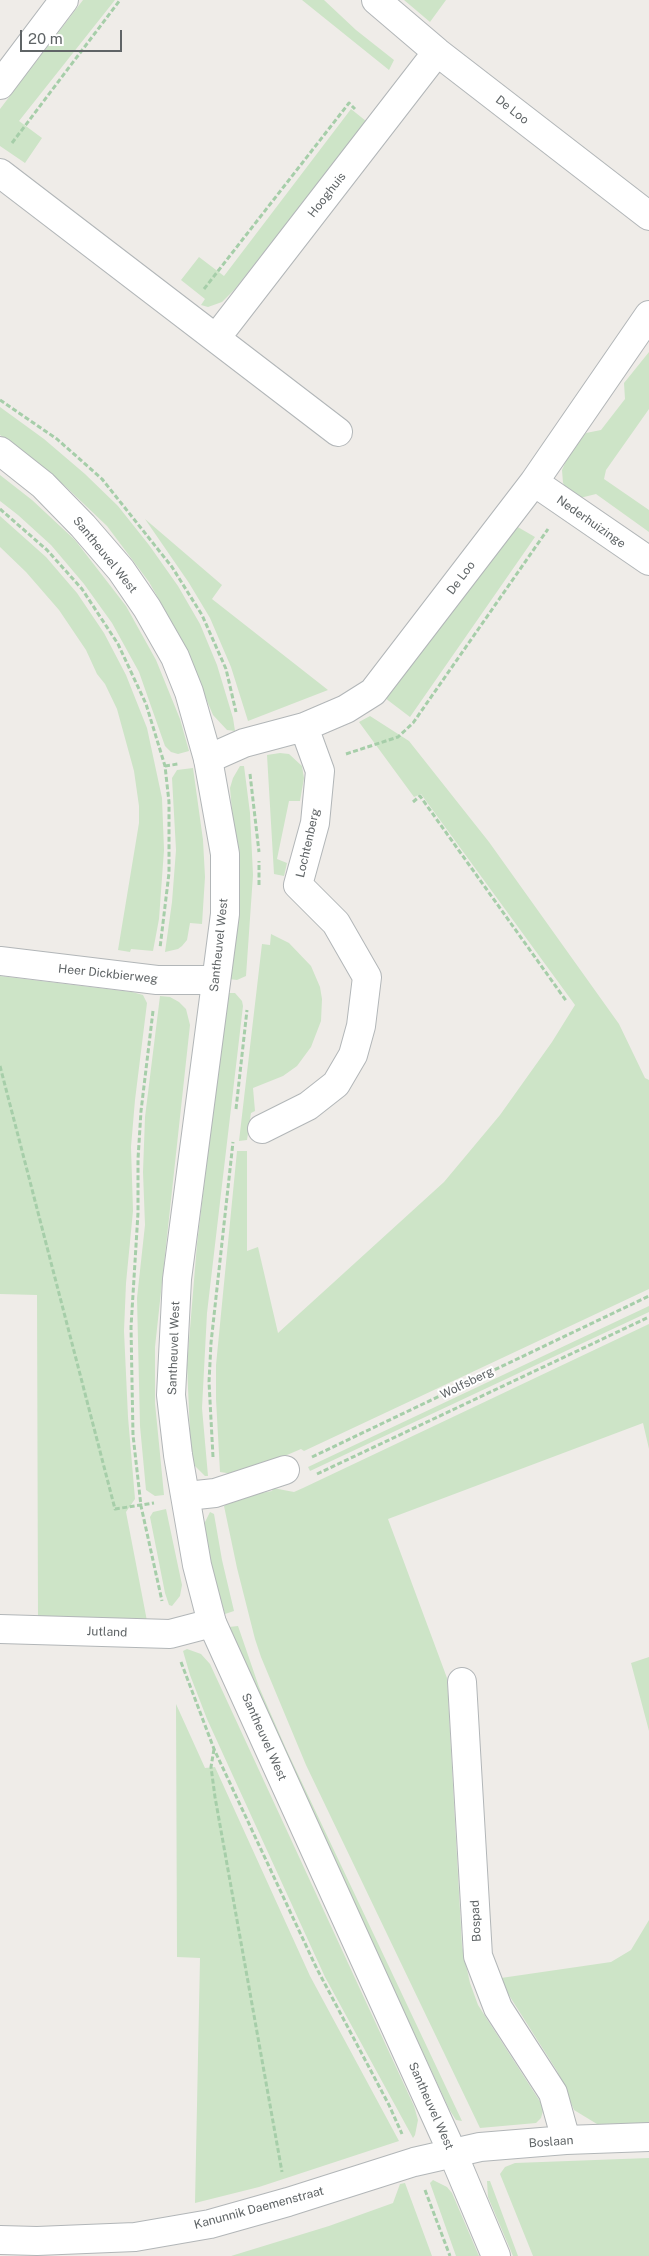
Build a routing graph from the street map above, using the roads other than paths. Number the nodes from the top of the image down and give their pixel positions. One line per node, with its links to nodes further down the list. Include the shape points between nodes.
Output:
1 (64, 0): 4 (street)
2 (376, 0): 3 (street, De Loo)
3 (438, 52): 6 (street, De Loo); 8 (street, Hooghuis)
4 (0, 85)
5 (0, 174): 8 (street)
6 (649, 216)
7 (649, 315): 11 (street, De Loo)
8 (216, 338): 9 (street)
9 (338, 432)
10 (0, 451): 14 (street, Santheuvel West, via 43,485 83,526 147,608 175,657 189,692)
11 (534, 482): 12 (street, Nederhuizinge); 13 (street, De Loo, via 373,692 346,709)
12 (649, 561)
13 (304, 727): 14 (street, De Loo, via 244,743); 17 (street, Lochtenberg, via 320,771 314,823 298,885 336,923 367,977 354,1055 336,1084 308,1106)
14 (208, 759): 16 (street, Santheuvel West, via 225,854 225,914)
15 (0, 961): 16 (street, Heer Dickbierweg, via 157,980)
16 (216, 980): 19 (street, Santheuvel West, via 177,1279 171,1395)
17 (262, 1128)
18 (285, 1470): 19 (street, via 215,1493)
19 (187, 1496): 20 (street, Santheuvel West, via 197,1565)
20 (212, 1623): 21 (street, Jutland, via 170,1634); 25 (street, Santheuvel West)
21 (0, 1629)
22 (462, 1682): 24 (street, Bospad, via 478,1956 498,2008 553,2093)
23 (649, 2137): 24 (street, Boslaan)
24 (566, 2140): 25 (street, Boslaan, via 480,2148)
25 (453, 2154): 26 (street, Kanunnik Daemenstraat, via 414,2162 210,2224 135,2237); 27 (street, Santheuvel West)
26 (0, 2240)
27 (496, 2256)

